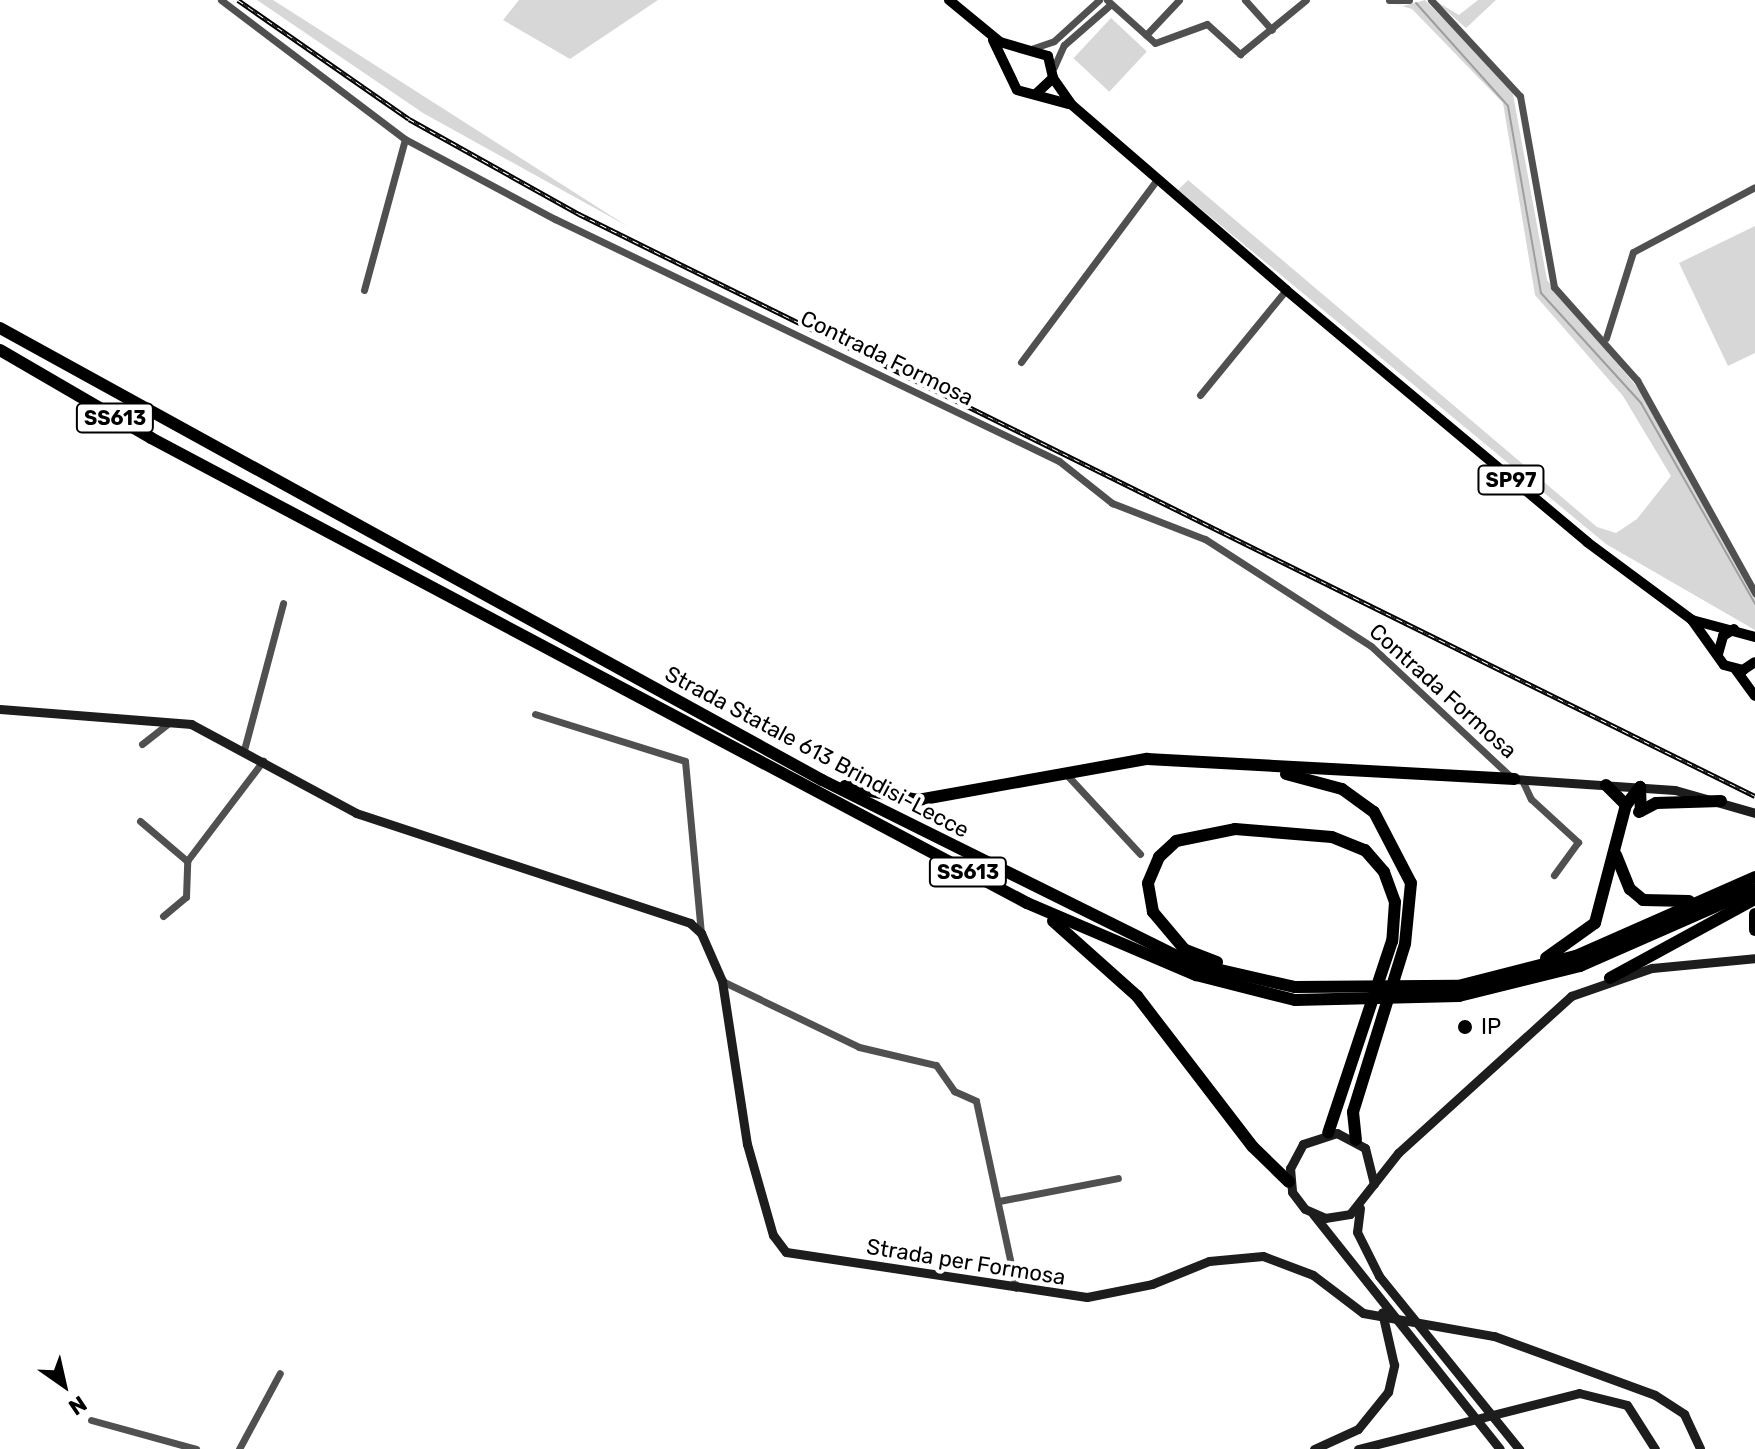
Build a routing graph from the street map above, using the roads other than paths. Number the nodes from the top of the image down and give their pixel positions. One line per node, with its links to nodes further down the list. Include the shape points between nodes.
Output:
1 (221, 0): 19 (street, Contrada Formosa)
2 (949, 0): 12 (main road)
3 (1099, 0): 14 (street, via 1054,41)
4 (1179, 0): 13 (street)
5 (1245, 0): 11 (street)
6 (1389, 0): 9 (street)
7 (1431, 0): 25 (street, via 1520,96 1549,277 1573,312)
8 (1303, 1): 11 (street)
9 (1409, 1)
10 (1109, 2): 13 (street); 16 (street, via 1064,45)
11 (1272, 30): 13 (street, via 1244,54 1207,24 1162,45)
12 (990, 35): 14 (main road); 15 (main road)
13 (1146, 35)
14 (1028, 49): 15 (main road); 16 (main road)
15 (1009, 67): 17 (main road, via 1013,85)
16 (1053, 73): 17 (main road); 18 (main road, SP97)
17 (1036, 94): 18 (main road, SP97)
18 (1072, 105): 20 (main road, SP97)
19 (405, 139): 22 (street); 47 (street, Contrada Formosa, via 555,219 1059,461 1112,503 1205,539 1371,646)
20 (1158, 178): 23 (main road, SP97); 27 (street)
21 (1755, 187): 25 (street, via 1633,252)
22 (364, 290)
23 (1286, 290): 28 (street); 31 (main road, SP97)
24 (0, 328): 46 (highway, Strada Statale 613 Brindisi-Lecce / SS613)
25 (1606, 338): 29 (street)
26 (0, 350): 64 (highway, Strada Statale 613 Brindisi-Lecce / SS613, via 151,438)
27 (1021, 362)
28 (1200, 395)
29 (1755, 593)
30 (283, 603): 42 (street)
31 (1692, 620): 32 (main road, SP97); 34 (main road, SP97)
32 (1734, 629): 33 (main road); 34 (main road, via 1723,636)
33 (1755, 637)
34 (1718, 654): 36 (main road)
35 (1755, 662): 36 (main road)
36 (1736, 670): 37 (main road)
37 (1755, 696)
38 (0, 709): 40 (street)
39 (535, 714): 68 (street, Strada per Formosa, via 685,761 696,818)
40 (171, 721): 41 (street); 42 (street, via 210,730)
41 (142, 744)
42 (244, 750): 43 (street)
43 (263, 761): 58 (street); 68 (street, via 356,813 597,887)
44 (1265, 769): 45 (highway, via 1147,759); 47 (highway); 70 (highway, via 1342,789 1387,827 1411,883)
45 (1066, 774): 46 (highway, via 918,800); 56 (street)
46 (822, 780): 72 (highway, Strada Statale 613 Brindisi-Lecce / SS613, via 1139,942)
47 (1518, 780): 48 (street); 59 (street, Contrada Formosa, via 1578,842)
48 (1606, 785): 49 (street); 51 (highway)
49 (1640, 787): 50 (street); 51 (highway); 52 (highway)
50 (1721, 801): 52 (highway); 53 (street)
51 (1626, 805): 55 (highway)
52 (1641, 811): 55 (highway)
53 (1755, 813)
54 (140, 821): 58 (street)
55 (1624, 825): 57 (highway)
56 (1140, 854)
57 (1616, 855): 62 (highway, via 1630,889 1659,905); 71 (highway, via 1585,935)
58 (187, 861): 66 (street, via 186,897)
59 (1554, 875)
60 (1755, 877): 62 (highway, Strada Statale 613 Brindisi-Lecce / SS613)
61 (1755, 889): 64 (highway, Strada Statale 613 Brindisi-Lecce / SS613, via 1580,966 1523,983 1405,1002 1256,993 1132,950)
62 (1727, 890): 71 (highway, Strada Statale 613 Brindisi-Lecce / SS613, via 1576,956)
63 (1755, 899): 73 (highway)
64 (1027, 903): 79 (highway, via 1116,973 1253,1147)
65 (1755, 914): 67 (highway)
66 (163, 916)
67 (1755, 930)
68 (701, 933): 74 (street, Strada per Formosa)
69 (1755, 958): 73 (street)
70 (1393, 960): 72 (highway, via 1395,902 1384,872 1365,850 1332,837 1235,829 1176,841 1159,857 1148,883 1161,929 1185,950); 75 (highway)
71 (1511, 975): 72 (highway, Strada Statale 613 Brindisi-Lecce / SS613, via 1405,991 1295,987)
72 (1250, 976)
73 (1610, 978): 80 (street, via 1544,1016)
74 (722, 981): 81 (street, via 859,1047 936,1065 949,1086 979,1107); 84 (street, Strada per Formosa, via 747,1144 778,1244 786,1252)
75 (1362, 1060): 76 (highway); 77 (highway, via 1353,1112)
76 (1328, 1133): 77 (street); 79 (street, via 1303,1144)
77 (1356, 1140): 80 (street, via 1371,1158)
78 (1118, 1178): 81 (street)
79 (1289, 1182): 83 (street)
80 (1374, 1184): 82 (street)
81 (999, 1201): 84 (street)
82 (1361, 1207): 83 (street, via 1338,1218); 94 (street, via 1360,1243 1393,1294)
83 (1313, 1214): 85 (street)
84 (1016, 1290): 88 (street, Strada per Formosa, via 1117,1293 1209,1261 1263,1256 1313,1275 1363,1313 1494,1336 1655,1395 1684,1414)
85 (1379, 1305): 91 (street, via 1394,1365 1376,1411 1358,1429); 93 (street)
86 (280, 1373): 90 (street)
87 (91, 1420): 89 (street)
88 (1701, 1448)
89 (196, 1449)
90 (239, 1449)
91 (1314, 1449)
92 (1358, 1449): 95 (street, via 1579,1393 1614,1399 1638,1414)
93 (1500, 1449)
94 (1519, 1449)
95 (1655, 1449)

